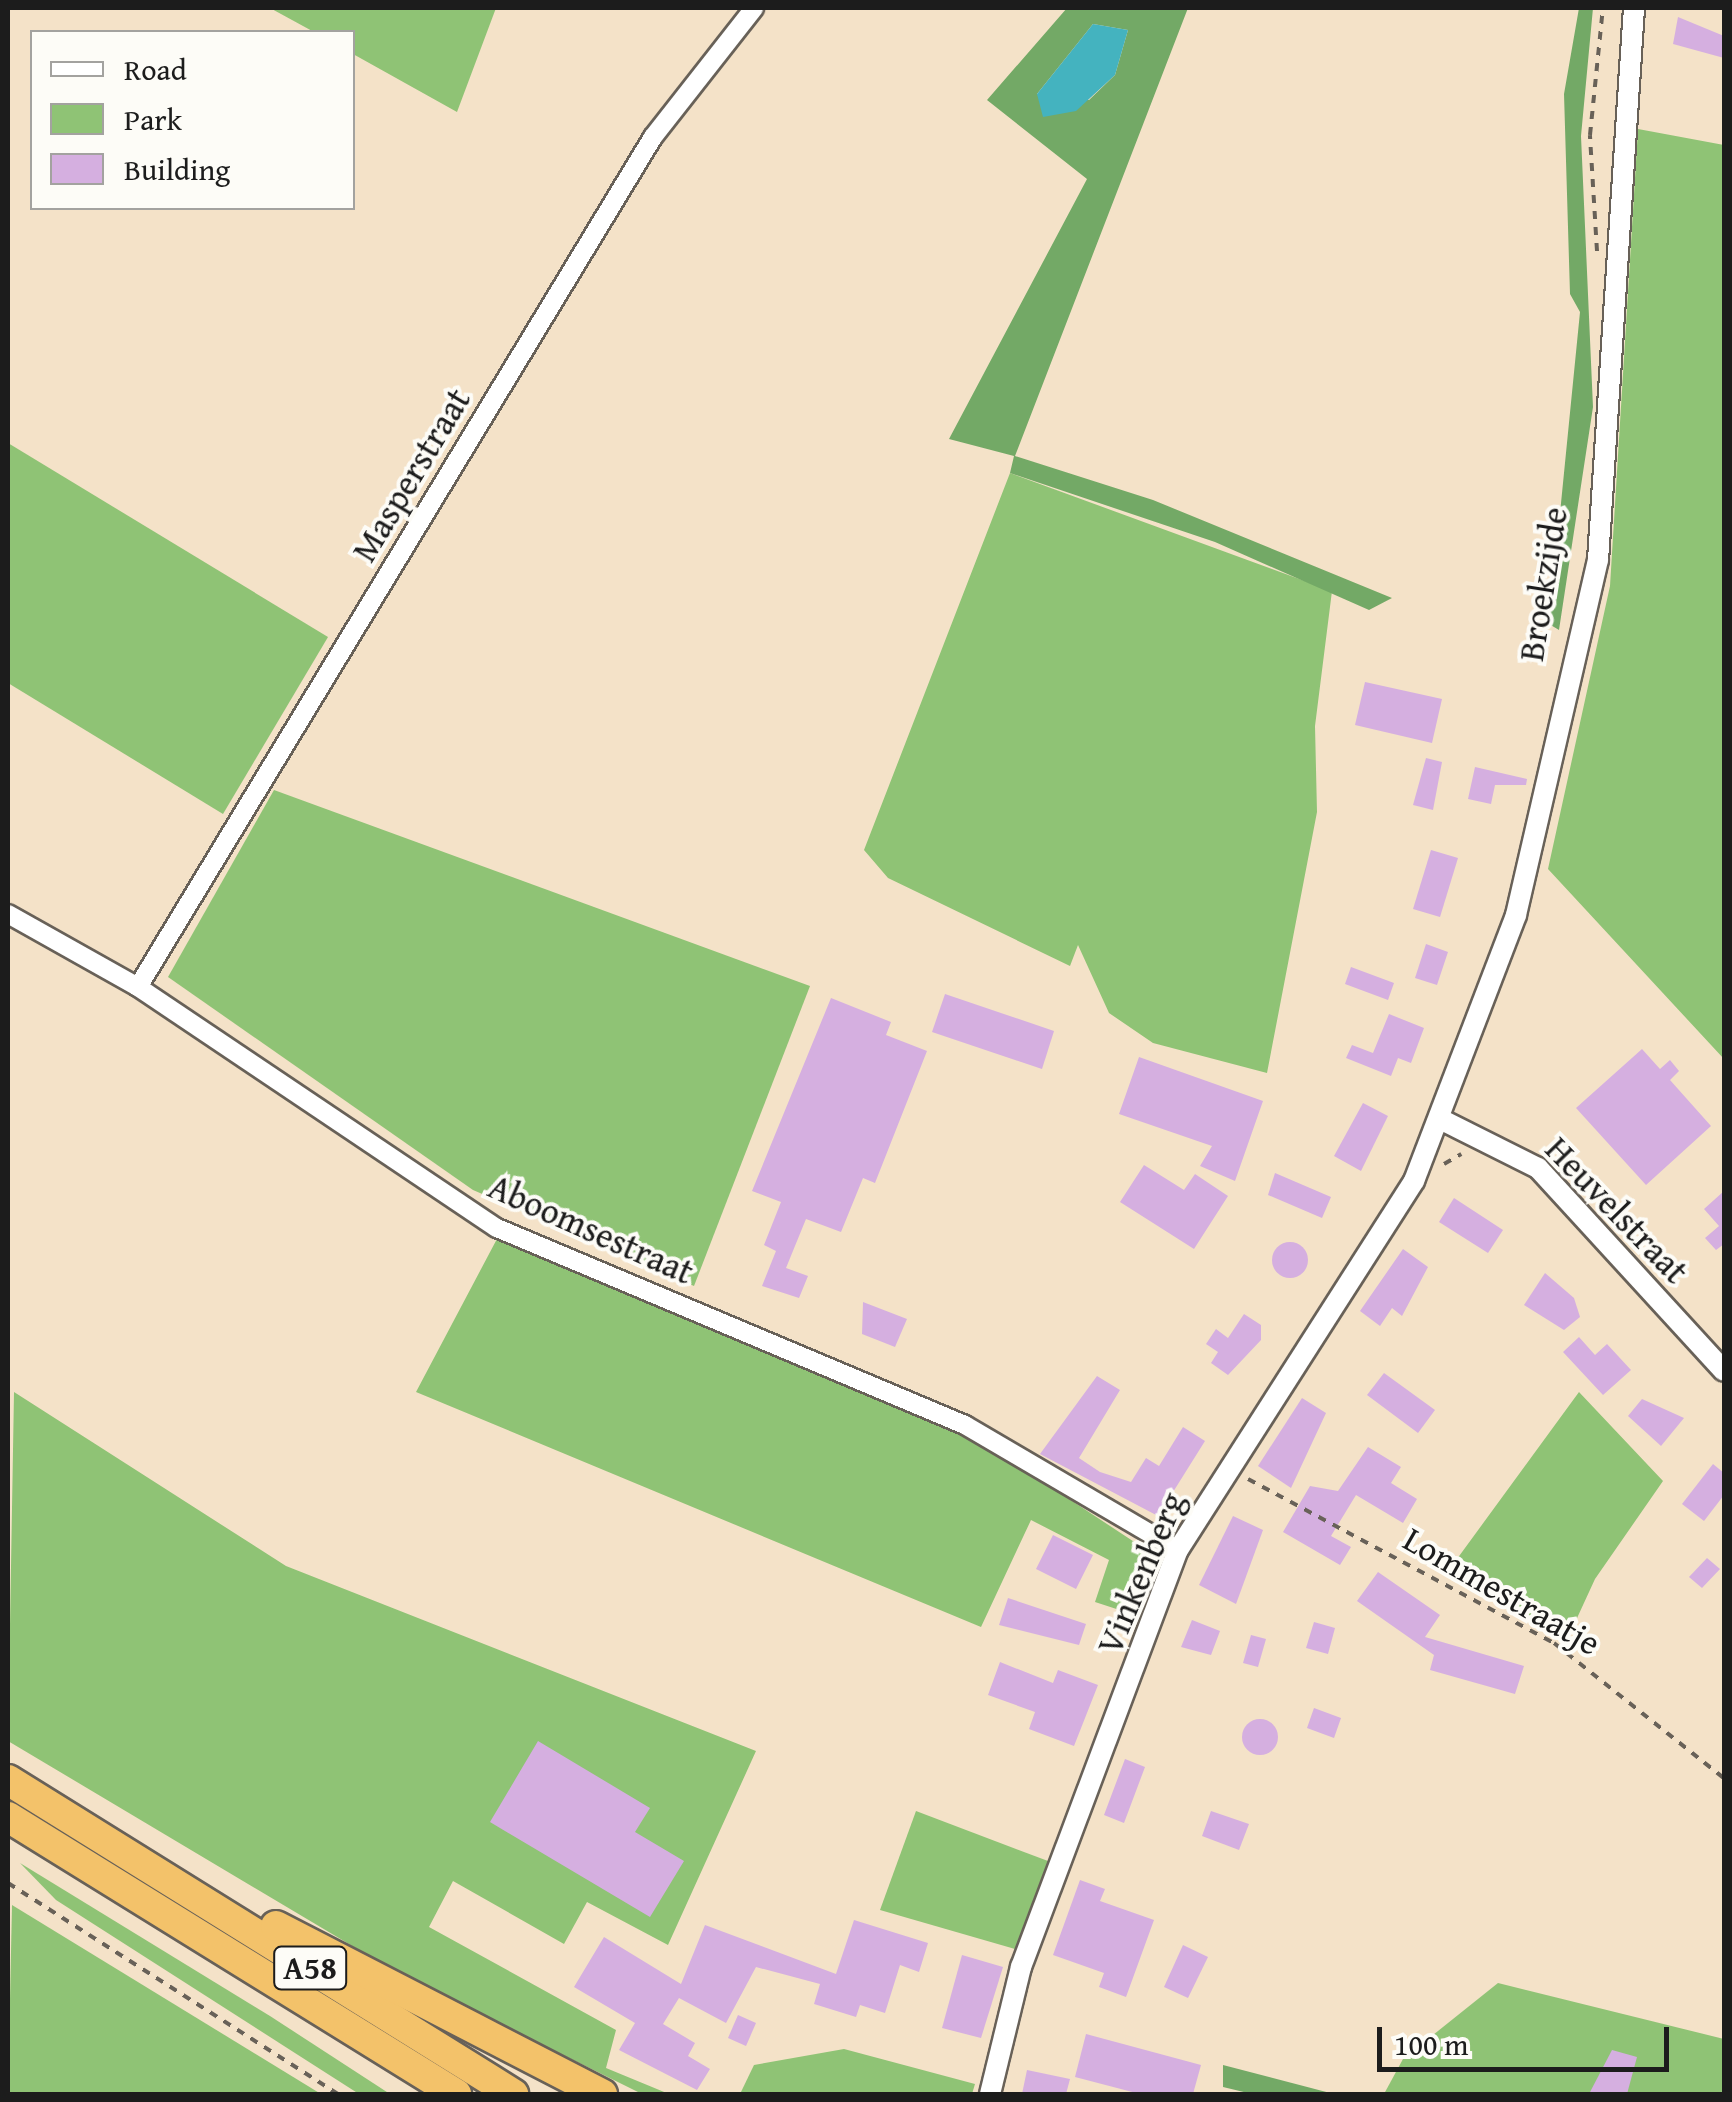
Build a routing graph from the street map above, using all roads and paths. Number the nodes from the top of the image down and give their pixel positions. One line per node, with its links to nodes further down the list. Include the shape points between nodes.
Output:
1 (754, 8): 6 (street, Masperstraat, via 652,137)
2 (1603, 8): 4 (path, via 1590,168)
3 (1634, 8): 7 (street, Broekzijde, via 1598,560 1548,803)
4 (1600, 266)
5 (8, 914): 6 (street, Aboomsestraat)
6 (138, 987): 10 (street, Aboomsestraat, via 498,1228 932,1410)
7 (1444, 1122): 8 (street, Heuvelstraat, via 1538,1168); 10 (street, Vinkenberg, via 1402,1204)
8 (1724, 1371)
9 (1237, 1473): 11 (path, Lommestraatje, via 1554,1644)
10 (1178, 1550): 22 (street, Vinkenberg, via 1021,1968)
11 (1724, 1778)
12 (8, 1780): 14 (highway, A58)
13 (8, 1818): 16 (highway, A58)
14 (113, 1845): 20 (highway, A58); 21 (highway, A58)
15 (8, 1883): 17 (path)
16 (354, 2032): 18 (highway, A58); 19 (highway, A58)
17 (338, 2094)
18 (431, 2094)
19 (456, 2094)
20 (514, 2094)
21 (602, 2094)
22 (990, 2094)

